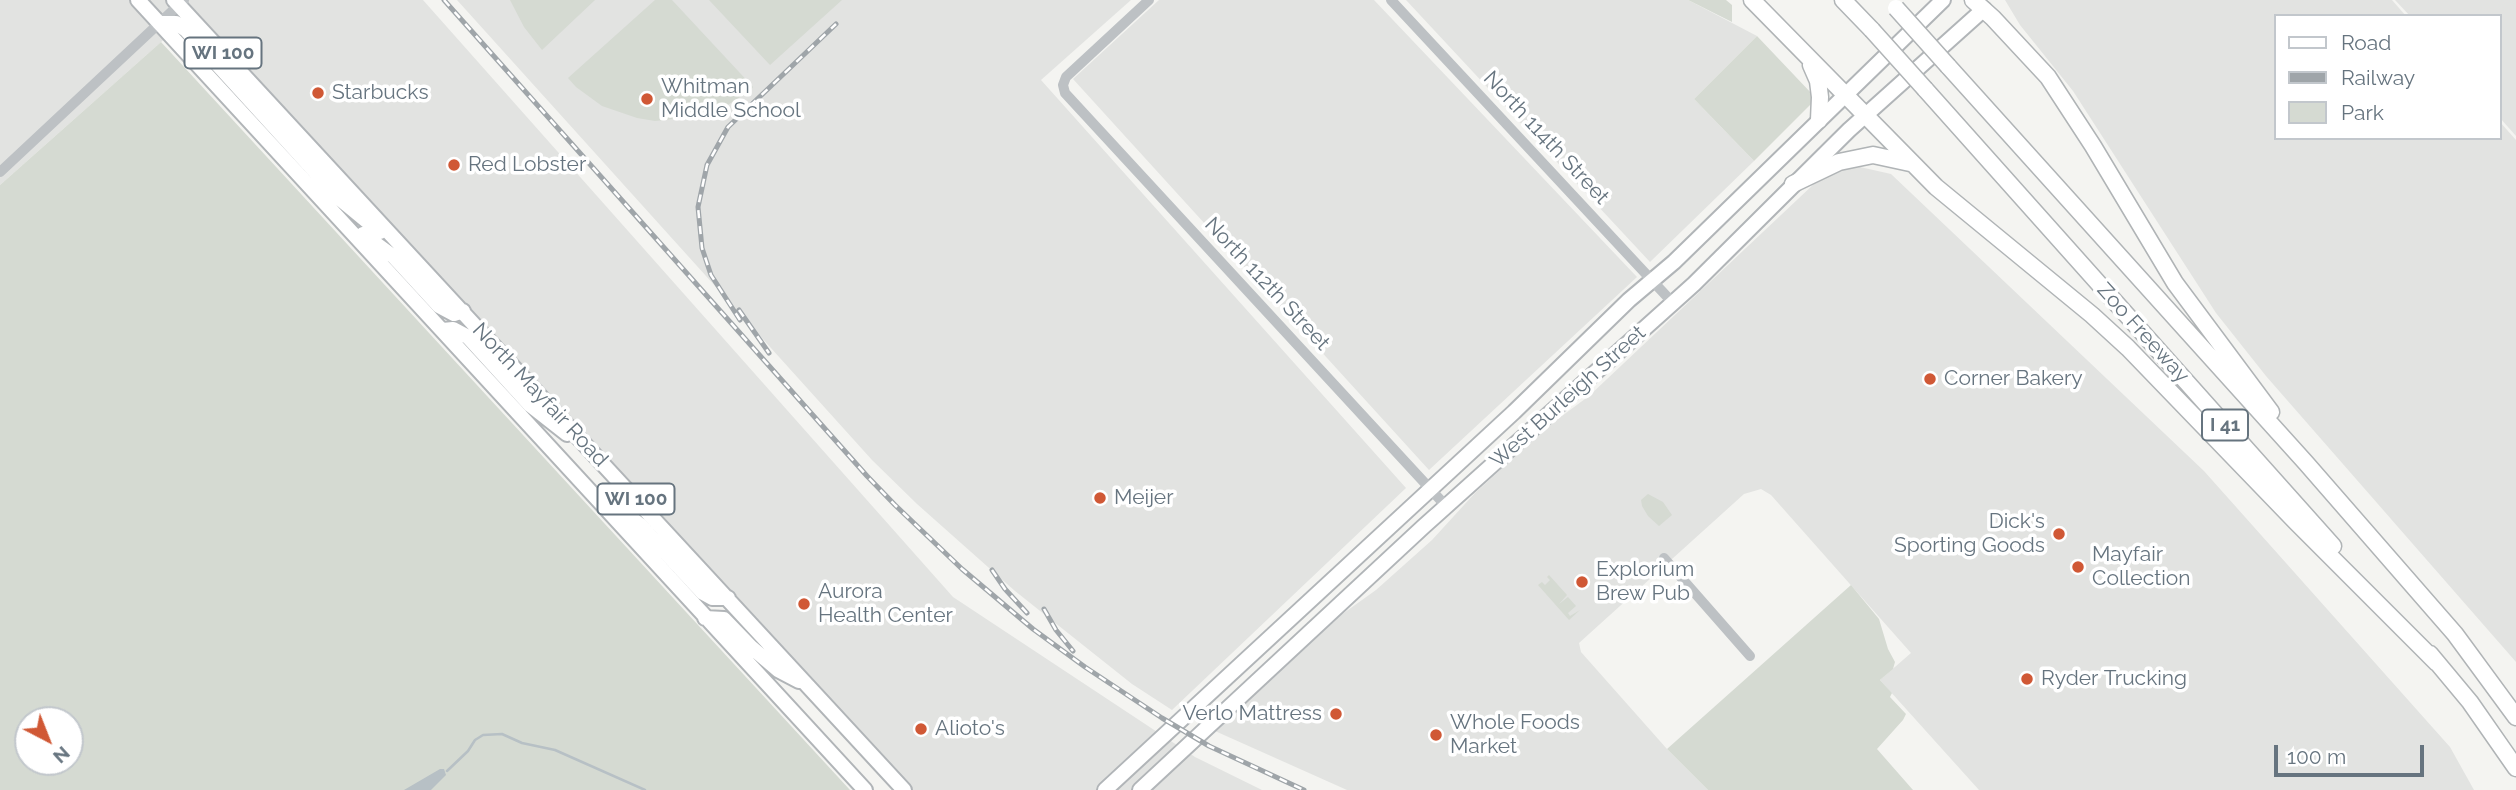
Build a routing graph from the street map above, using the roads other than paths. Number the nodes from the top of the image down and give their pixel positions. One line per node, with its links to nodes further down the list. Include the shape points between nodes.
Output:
1 (138, 0): 11 (main road, North Mayfair Road / WI 100)
2 (161, 0): 8 (main road)
3 (1149, 0): 28 (street, North 112th Street, via 1075,68 1063,85 1065,93)
4 (1391, 0): 21 (street, North 114th Street)
5 (1752, 0): 12 (highway)
6 (1843, 0): 34 (highway, Zoo Freeway / I 41, bridge)
7 (1943, 0): 13 (main road, West Burleigh Street)
8 (179, 2): 11 (street); 20 (main road, North Mayfair Road / WI 100)
9 (1983, 3): 14 (main road, West Burleigh Street); 26 (highway, via 2053,85 2175,283)
10 (1892, 4): 26 (highway, Zoo Freeway / I 41, bridge)
11 (159, 23): 17 (street); 19 (main road, North Mayfair Road / WI 100); 20 (main road, via 170,21 186,30 340,199)
12 (1808, 60): 13 (highway); 15 (highway, via 1818,81)
13 (1844, 95): 14 (highway); 15 (main road, West Burleigh Street)
14 (1865, 117): 16 (highway); 18 (main road, West Burleigh Street)
15 (1819, 120): 21 (main road, West Burleigh Street)
16 (1910, 163): 18 (highway, via 1873,155 1839,162); 34 (highway, via 2128,348)
17 (0, 172)
18 (1793, 184): 22 (main road, West Burleigh Street)
19 (334, 212): 23 (main road, via 394,257 439,306 454,314); 24 (main road, North Mayfair Road / WI 100)
20 (410, 254): 23 (main road, North Mayfair Road / WI 100)
21 (1653, 280): 22 (street, North 114th Street); 28 (main road, West Burleigh Street)
22 (1673, 303): 29 (main road, West Burleigh Street)
23 (463, 312): 25 (main road, North Mayfair Road / WI 100)
24 (443, 330): 25 (main road, via 453,329 468,337 530,405); 27 (main road, North Mayfair Road / WI 100)
25 (600, 460): 31 (main road, North Mayfair Road / WI 100)
26 (2306, 463): 36 (highway, Zoo Freeway / I 41, via 2455,634)
27 (574, 474): 31 (main road, via 640,525 703,593); 32 (main road, North Mayfair Road / WI 100)
28 (1430, 489): 29 (street, North 112th Street); 40 (main road, West Burleigh Street)
29 (1446, 506): 41 (main road, West Burleigh Street)
30 (1664, 558): 33 (street)
31 (728, 598): 35 (main road, North Mayfair Road / WI 100)
32 (705, 618): 35 (main road, via 723,618 778,670); 38 (main road, North Mayfair Road / WI 100)
33 (1749, 656)
34 (2437, 663): 37 (highway, Zoo Freeway / I 41)
35 (809, 687): 39 (main road, North Mayfair Road / WI 100)
36 (2516, 717)
37 (2516, 768)
38 (865, 790)
39 (904, 790)
40 (1105, 790)
41 (1140, 790)

